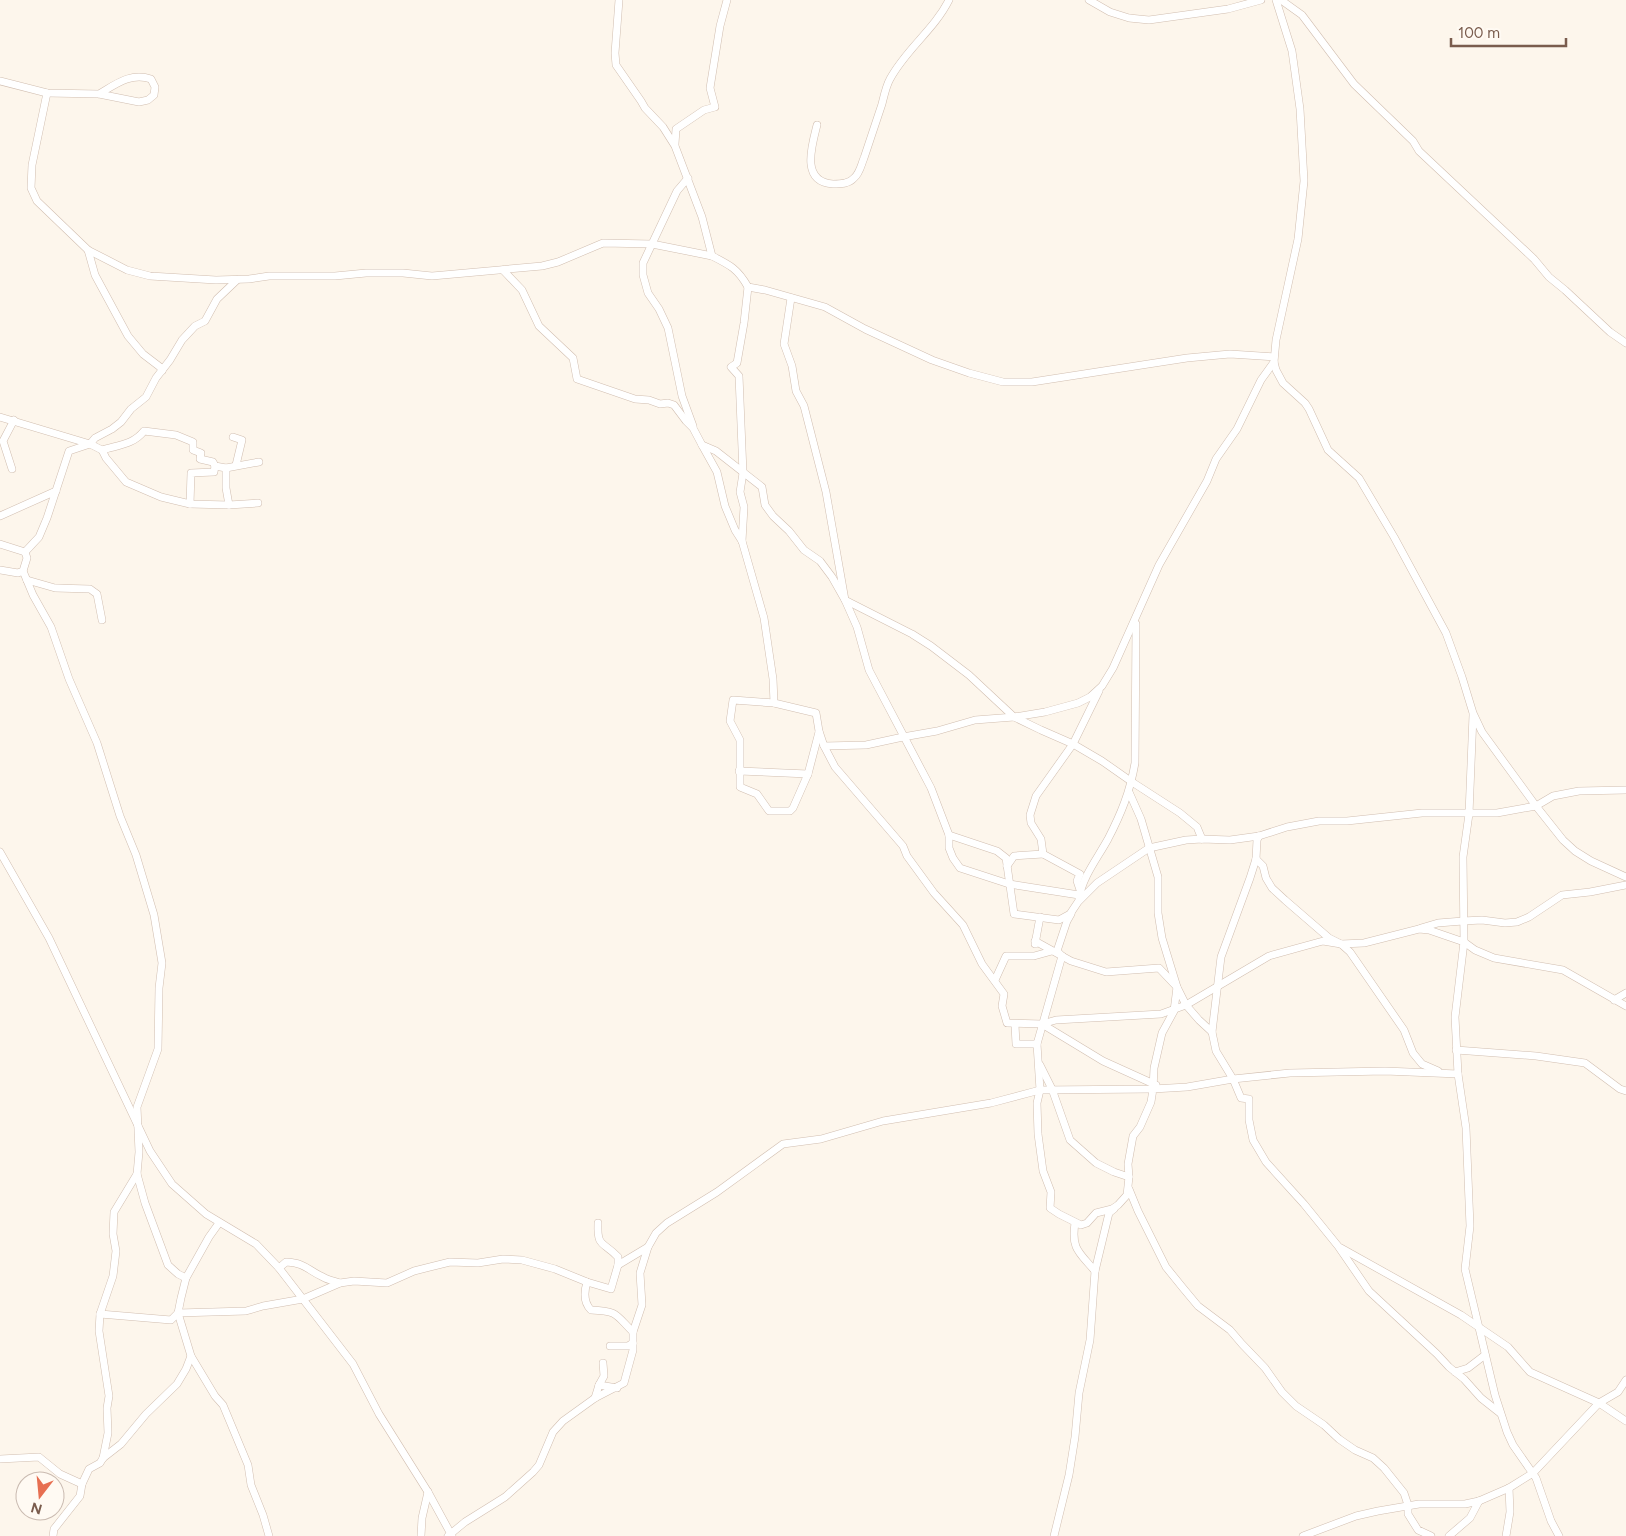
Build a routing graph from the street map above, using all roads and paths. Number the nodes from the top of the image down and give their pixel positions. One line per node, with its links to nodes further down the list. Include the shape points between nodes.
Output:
1 (619, 0): 12 (street, via 616,66)
2 (727, 0): 12 (street, via 710,88 715,107 704,110 676,129)
3 (949, 0): 11 (street, via 939,18 889,80 854,179 830,184 816,176 810,157)
4 (1089, 0): 5 (street, via 1110,12 1149,20)
5 (1261, 0)
6 (1276, 0): 22 (street, via 1292,51 1300,109 1304,182 1298,240)
7 (1281, 0): 21 (street, via 1302,15 1354,84 1413,141 1419,151 1549,277)
8 (0, 81): 9 (street)
9 (47, 93): 10 (street); 15 (street, via 32,165 31,188 36,201)
10 (99, 94): 10 (street, via 139,102 154,95 155,87 151,79 129,77)
11 (817, 125)
12 (675, 146): 13 (street)
13 (688, 178): 14 (street, via 677,191); 16 (street)
14 (652, 244): 16 (street); 17 (street, via 603,243 558,262); 26 (street, via 642,263 643,275 648,293 668,328 682,396)
15 (88, 250): 18 (street, via 127,270 150,276); 23 (street, via 95,275 128,336)
16 (712, 256): 19 (street, via 737,270)
17 (503, 270): 18 (street, via 432,276 385,273); 26 (street, via 522,290 539,326 573,358 577,379 635,399 674,405)
18 (237, 280): 23 (street, via 217,299 205,321 195,326 182,340)
19 (748, 287): 20 (street); 36 (street, via 737,363 731,368 739,376)
20 (791, 298): 22 (street, via 825,306 865,330 932,360 1003,382 1032,382 1230,354); 49 (street, via 784,344 826,492)
21 (1626, 343)
22 (1274, 359): 50 (street, via 1236,429 1216,458 1159,565); 54 (street, via 1279,377 1305,403 1328,450 1360,478 1394,537 1446,633)
23 (162, 371): 28 (street, via 146,397 112,430)
24 (0, 417): 25 (street)
25 (14, 420): 28 (street); 35 (street, via 3,441)
26 (693, 428): 29 (street)
27 (233, 437): 32 (street, via 242,440)
28 (90, 444): 30 (street); 37 (street, via 69,451)
29 (702, 445): 36 (street, via 716,451); 42 (street, via 717,472 725,506)
30 (102, 450): 33 (street, via 129,444 144,431 166,433 193,442 192,450 201,453 200,459 213,462); 39 (street, via 126,482 161,497)
31 (259, 462): 32 (street)
32 (236, 465): 34 (street)
33 (215, 466): 34 (street); 39 (street, via 214,472 191,472)
34 (226, 468): 40 (street)
35 (12, 469)
36 (743, 473): 42 (street, via 740,492 744,507); 49 (street, via 762,487 769,511 804,550 820,561)
37 (56, 491): 41 (street); 44 (street, via 39,537)
38 (258, 503): 40 (street)
39 (190, 504): 40 (street)
40 (228, 505)
41 (0, 516)
42 (742, 541): 53 (street, via 764,618 774,679)
43 (0, 544): 44 (street)
44 (25, 552): 46 (street, via 27,558)
45 (3, 571): 46 (street); 47 (street)
46 (23, 572): 48 (street)
47 (0, 578)
48 (28, 580): 51 (street, via 55,588 90,589 97,594); 108 (street, via 32,594 52,628 69,679 97,743 136,855 156,928 162,964 158,1049 137,1107)
49 (845, 600): 55 (street, via 931,646 969,675); 57 (street, via 857,627 869,670)
50 (1137, 616): 52 (street); 62 (street)
51 (102, 620)
52 (1102, 686): 55 (street, via 1078,704); 58 (street)
53 (774, 703): 56 (street, via 816,714); 60 (street, via 733,700 730,721 740,740)
54 (1473, 713): 65 (street, via 1482,732); 66 (street)
55 (1014, 717): 57 (street, via 975,720 937,732); 58 (street)
56 (819, 731): 59 (street); 61 (street)
57 (903, 737): 59 (street, via 866,745); 67 (street, via 931,788)
58 (1073, 744): 62 (street); 72 (street, via 1036,796 1030,815 1041,839)
59 (824, 746): 87 (street, via 834,768 903,846 934,893 964,925 982,964)
60 (739, 771): 61 (street); 61 (street, via 740,787 757,794 771,812 792,810)
61 (808, 774)
62 (1132, 782): 64 (street); 69 (street, via 1180,813 1197,827)
63 (1626, 790): 65 (street, via 1579,791 1553,796)
64 (1130, 792): 70 (street); 78 (street)
65 (1536, 806): 66 (street); 75 (street, via 1575,852)
66 (1469, 814): 68 (street, via 1422,813 1319,821); 80 (street, via 1463,857)
67 (949, 835): 74 (street, via 997,850 1006,858); 76 (street, via 953,858 960,868)
68 (1259, 836): 69 (street); 73 (street)
69 (1202, 839): 70 (street)
70 (1149, 848): 78 (street); 89 (street, via 1158,877 1162,938)
71 (0, 852): 108 (street, via 48,938)
72 (1043, 854): 74 (street, via 1014,856); 78 (street, via 1080,874 1077,881)
73 (1256, 859): 84 (street, via 1263,866 1269,883 1285,900 1329,938); 88 (street, via 1221,956)
74 (1007, 866): 76 (street)
75 (1626, 877)
76 (1010, 884): 78 (street); 79 (street, via 1014,914)
77 (1626, 885): 80 (street, via 1562,895 1517,922)
78 (1079, 896): 79 (street, via 1070,914 1059,920); 85 (street)
79 (1040, 917): 82 (street)
80 (1463, 921): 81 (street); 83 (street)
81 (1419, 928): 83 (street); 84 (street, via 1364,943)
82 (1035, 941): 85 (street); 86 (street)
83 (1464, 942): 91 (street, via 1494,958 1563,970); 99 (street, via 1455,1017)
84 (1341, 944): 88 (street, via 1323,941 1269,956); 101 (street, via 1357,960 1404,1030 1413,1053 1422,1064)
85 (1056, 953): 86 (street); 89 (street, via 1070,961 1106,972 1159,968); 95 (street)
86 (1037, 954): 87 (street, via 1005,956)
87 (995, 980): 96 (street, via 1004,994 1002,1006 1006,1021)
88 (1219, 986): 92 (street); 97 (street)
89 (1176, 988): 92 (street); 94 (street)
90 (1626, 992): 91 (street)
91 (1614, 1000): 93 (street)
92 (1186, 1005): 94 (street); 97 (street)
93 (1626, 1006)
94 (1174, 1011): 95 (street, via 1056,1020); 104 (street, via 1162,1033 1154,1068)
95 (1042, 1024): 96 (street); 98 (street); 104 (street, via 1103,1061)
96 (1015, 1025): 98 (street, via 1016,1044)
97 (1212, 1032): 103 (street, via 1216,1052)
98 (1037, 1044): 100 (street)
99 (1456, 1050): 102 (street); 107 (street, via 1585,1063)
100 (1039, 1063): 105 (street); 106 (street)
101 (1446, 1074): 102 (street); 103 (street, via 1385,1071 1290,1073)
102 (1458, 1074): 130 (street, via 1466,1128 1470,1226 1465,1269)
103 (1233, 1079): 104 (street, via 1187,1086); 116 (street, via 1241,1098 1249,1099 1249,1120 1259,1152)
104 (1154, 1086): 105 (street); 110 (street, via 1140,1127 1133,1136)
105 (1052, 1089): 106 (street); 110 (street, via 1070,1140 1096,1163)
106 (1040, 1090): 115 (street, via 1038,1134 1050,1192 1050,1208); 117 (street, via 983,1105 883,1121 821,1139 783,1144 717,1192 667,1223)
107 (1626, 1090)
108 (137, 1125): 109 (street); 113 (street, via 172,1184)
109 (137, 1174): 124 (street, via 168,1265); 128 (street, via 114,1212 116,1251 113,1276)
110 (1129, 1177): 111 (street)
111 (1129, 1189): 112 (street); 153 (street, via 1166,1267 1198,1306 1230,1330 1296,1406 1384,1468 1404,1493)
112 (1118, 1205): 115 (street, via 1096,1213 1087,1223); 122 (street, via 1109,1213)
113 (220, 1222): 121 (street, via 256,1244); 124 (street)
114 (598, 1223): 118 (street, via 600,1242)
115 (1075, 1223): 122 (street, via 1075,1248)
116 (1338, 1246): 130 (street); 137 (street, via 1369,1291)
117 (648, 1247): 119 (street); 123 (street)
118 (618, 1257): 119 (street); 120 (street)
119 (628, 1260): 120 (street); 123 (street, via 637,1264)
120 (618, 1265): 125 (street, via 611,1289)
121 (279, 1268): 126 (street, via 286,1262 298,1263); 127 (street)
122 (1095, 1271): 158 (street, via 1090,1340 1079,1393 1075,1437)
123 (640, 1273): 131 (street, via 642,1305)
124 (186, 1278): 129 (street)
125 (587, 1282): 126 (street, via 555,1269 522,1260 503,1259 440,1263 387,1283); 131 (street, via 584,1292 588,1307 611,1311)
126 (340, 1283): 127 (street)
127 (303, 1299): 129 (street, via 246,1311); 151 (street, via 353,1364 379,1414)
128 (100, 1314): 129 (street, via 171,1320); 146 (street, via 99,1331 109,1396)
129 (178, 1314): 135 (street)
130 (1480, 1328): 134 (street); 143 (street, via 1508,1347 1530,1372)
131 (633, 1332): 133 (street)
132 (610, 1346): 133 (street)
133 (631, 1346): 141 (street, via 624,1383)
134 (1485, 1355): 137 (street, via 1468,1368); 144 (street)
135 (191, 1356): 146 (street, via 177,1384); 156 (street, via 223,1405 248,1466 250,1485)
136 (603, 1363): 138 (street)
137 (1455, 1372): 144 (street)
138 (604, 1376): 140 (street); 141 (street)
139 (1626, 1380): 143 (street, via 1618,1392)
140 (599, 1385): 141 (street); 142 (street)
141 (613, 1387): 142 (street)
142 (595, 1398): 154 (street, via 559,1424 533,1472 505,1497)
143 (1599, 1403): 145 (street); 148 (street)
144 (1500, 1413): 148 (street, via 1513,1445)
145 (1626, 1421)
146 (104, 1458): 149 (street, via 89,1468)
147 (0, 1459): 149 (street, via 39,1457 60,1474)
148 (1533, 1473): 150 (street); 163 (street)
149 (82, 1484): 155 (street, via 80,1496 54,1529)
150 (1509, 1488): 152 (street); 162 (street)
151 (428, 1492): 154 (street); 157 (street)
152 (1479, 1501): 153 (street); 161 (street, via 1470,1518)
153 (1408, 1505): 159 (street, via 1356,1516); 160 (street, via 1408,1514 1418,1530)
154 (450, 1535)
155 (53, 1536)
156 (269, 1536)
157 (421, 1536)
158 (1054, 1536)
159 (1303, 1536)
160 (1431, 1536)
161 (1449, 1536)
162 (1506, 1536)
163 (1559, 1536)

